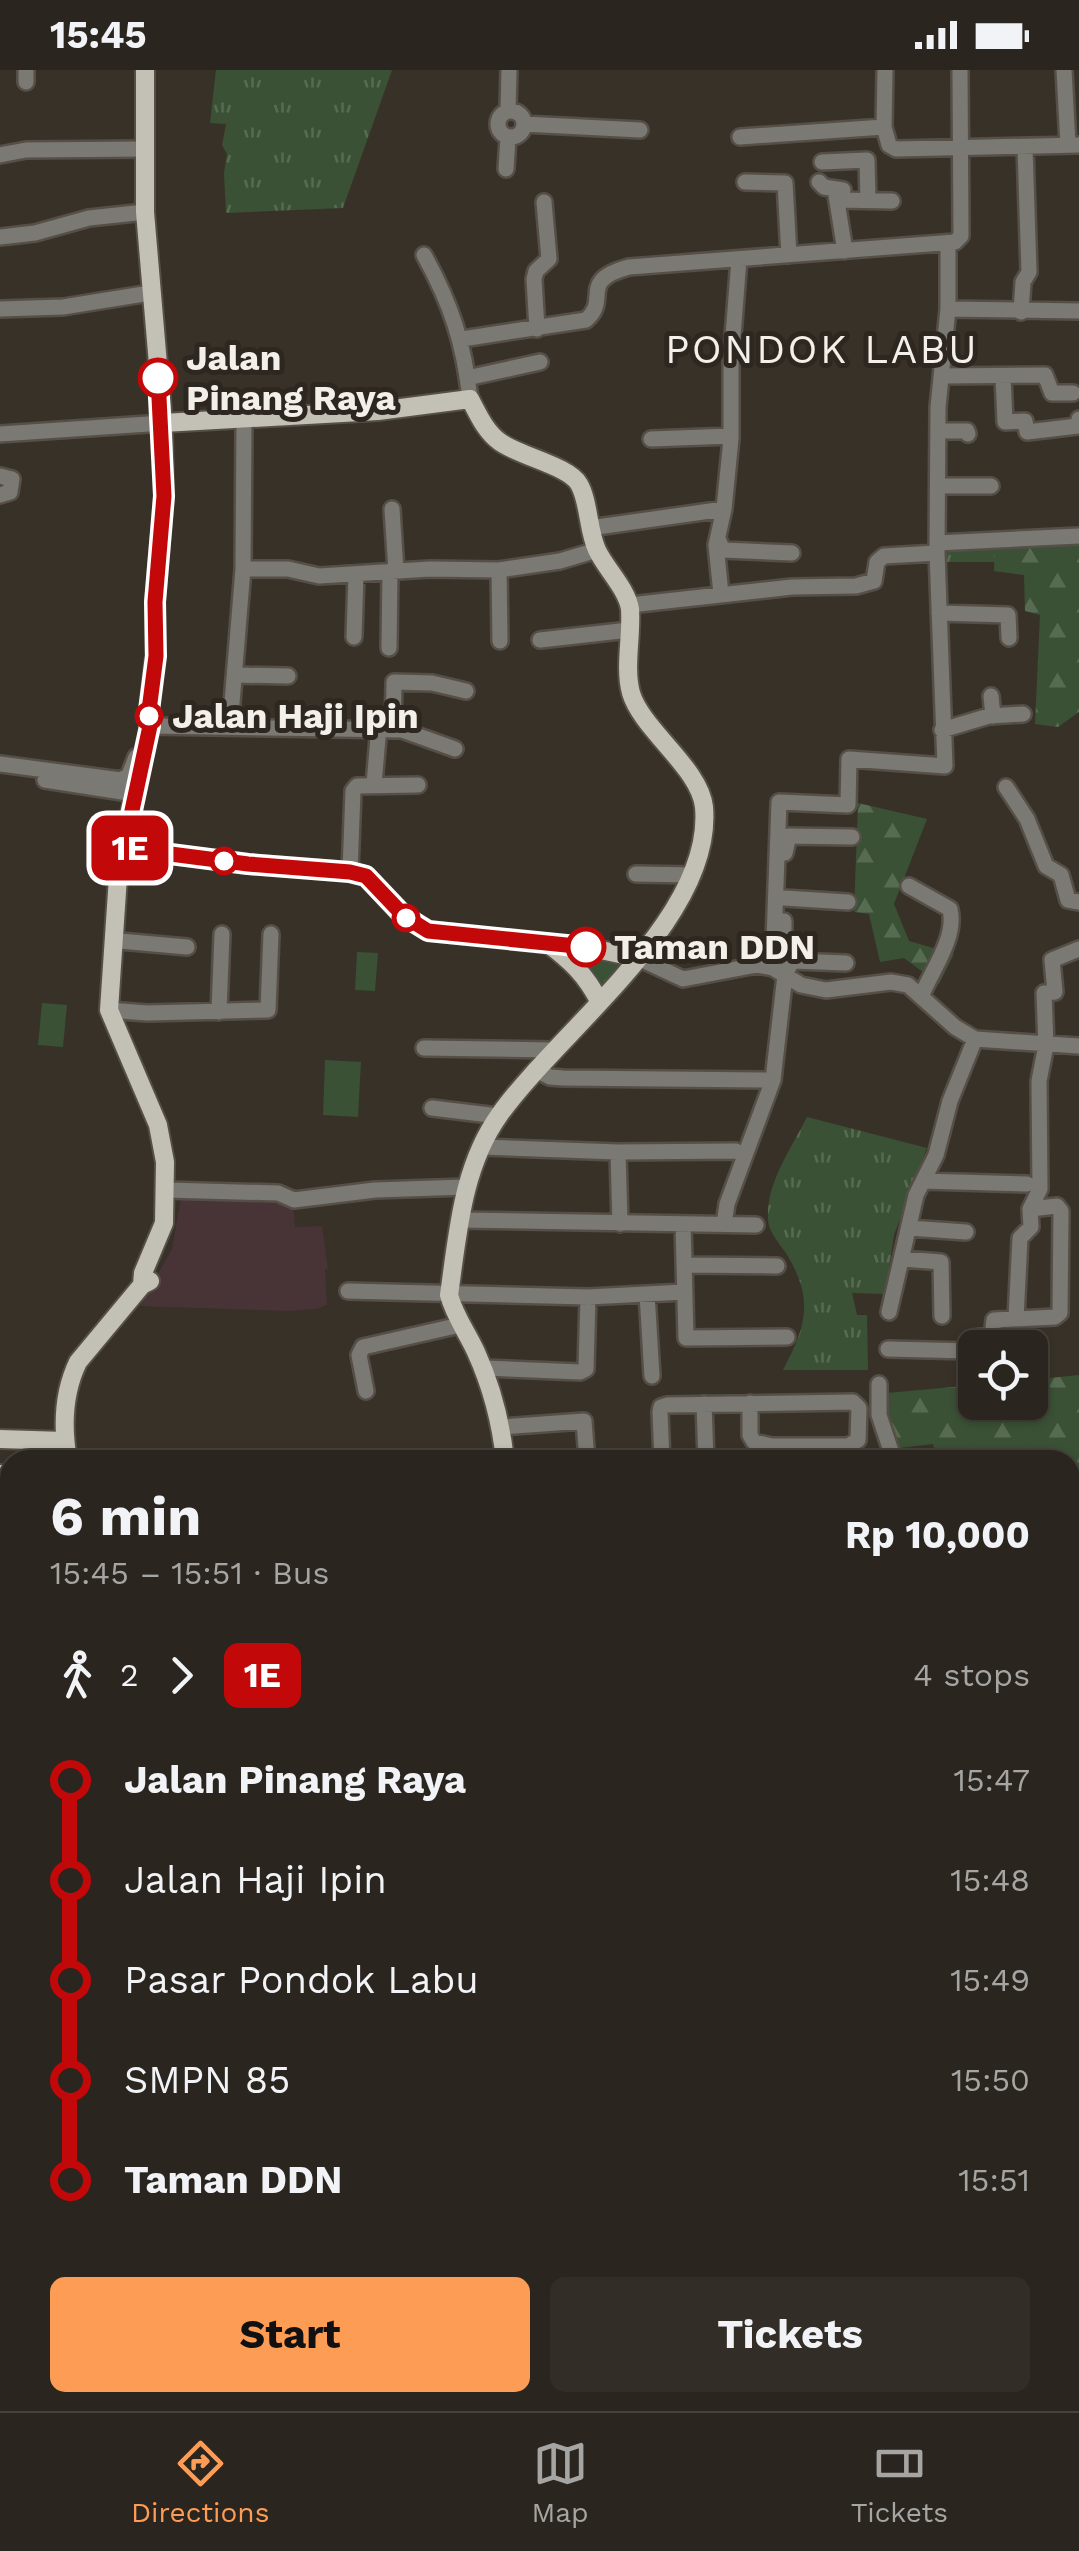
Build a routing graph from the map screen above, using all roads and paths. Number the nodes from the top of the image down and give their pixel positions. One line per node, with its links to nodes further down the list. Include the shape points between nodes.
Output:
1 (145, 70): 14 (main road)
2 (509, 70): 6 (street)
3 (885, 70): 8 (street)
4 (960, 70): 15 (street)
5 (1064, 70): 12 (street)
6 (508, 111): 7 (street); 11 (street, via 497,124)
7 (524, 124): 9 (street); 11 (street)
8 (884, 127): 10 (street); 15 (street, via 888,145 896,149)
9 (640, 130)
10 (740, 137)
11 (508, 138): 18 (street)
12 (1073, 145): 13 (street)
13 (1025, 147): 15 (street); 36 (street, via 1029,272)
14 (144, 149): 16 (street); 25 (main road)
15 (962, 149): 27 (street, via 961,236)
16 (0, 155)
17 (822, 162): 22 (street, via 867,160)
18 (506, 170)
19 (744, 182): 30 (street, via 785,182)
20 (819, 182): 21 (street)
21 (840, 193): 22 (street); 28 (street)
22 (868, 200): 23 (street)
23 (892, 201)
24 (544, 202): 37 (street, via 549,259 534,280)
25 (145, 212): 26 (street); 32 (main road)
26 (0, 237)
27 (948, 243): 28 (street); 34 (street)
28 (845, 251): 30 (street)
29 (424, 255): 38 (street)
30 (788, 255): 31 (street)
31 (739, 259): 37 (street, via 612,272 598,284 592,316); 51 (street)
32 (150, 294): 33 (street); 47 (main road)
33 (0, 308)
34 (948, 309): 36 (street); 40 (street)
35 (1079, 311): 36 (street)
36 (1021, 312)
37 (536, 329): 38 (street)
38 (462, 339): 42 (street)
39 (540, 362): 42 (street)
40 (944, 376): 41 (street); 48 (street)
41 (1003, 376): 43 (street, via 1045,375 1052,393); 45 (street, via 1005,422 1026,421 1027,432 1078,426)
42 (468, 378): 44 (street)
43 (1073, 392)
44 (470, 399): 46 (main road); 59 (main road, via 499,441 579,484)
45 (1079, 419)
46 (244, 420): 47 (main road); 65 (street)
47 (168, 428): 49 (street); 84 (main road)
48 (938, 430): 50 (street); 54 (street)
49 (0, 434)
50 (968, 434)
51 (731, 436): 52 (street); 57 (street)
52 (651, 439)
53 (0, 476): 56 (street, via 12,479 8,495)
54 (938, 486): 55 (street); 62 (street)
55 (991, 486)
56 (0, 495)
57 (724, 509): 59 (street); 61 (street)
58 (392, 510): 67 (street)
59 (590, 528): 63 (main road)
60 (1079, 536): 62 (street)
61 (718, 538): 64 (street, via 723,550); 69 (street)
62 (937, 548): 69 (street, via 884,556 874,581 856,586); 71 (street)
63 (597, 550): 66 (street); 70 (main road)
64 (792, 554)
65 (243, 569): 68 (street); 78 (street)
66 (499, 570): 67 (street); 76 (street)
67 (393, 571): 68 (street); 77 (street)
68 (356, 575): 73 (street)
69 (721, 594): 70 (street)
70 (630, 605): 72 (main road)
71 (938, 613): 74 (street, via 1008,616); 87 (street)
72 (630, 630): 75 (street); 101 (main road, via 632,694 704,806)
73 (354, 637)
74 (1009, 638)
75 (540, 640)
76 (500, 641)
77 (388, 648)
78 (235, 675): 79 (street); 85 (street)
79 (288, 676)
80 (466, 691): 86 (street, via 394,682)
81 (991, 696): 83 (street)
82 (1023, 714): 83 (street)
83 (991, 719): 87 (street)
84 (149, 722): 85 (street); 92 (street, via 129,776); 96 (main road)
85 (230, 727): 86 (street)
86 (394, 730): 89 (street)
87 (942, 730): 114 (street, via 946,766 848,759 848,806 779,802)
88 (378, 738): 93 (street)
89 (455, 749)
90 (0, 764): 92 (street)
91 (0, 773): 92 (street)
92 (60, 778): 96 (street)
93 (374, 784): 94 (street); 99 (street, via 353,791)
94 (418, 785)
95 (1006, 787): 105 (street, via 1046,866 1061,875 1068,900)
96 (135, 794): 98 (main road)
97 (852, 838): 103 (street, via 789,836)
98 (123, 863): 99 (main road); 109 (main road)
99 (350, 872): 108 (main road, via 366,876 428,931)
100 (636, 874): 101 (street)
101 (694, 875): 112 (main road)
102 (909, 886): 115 (street, via 953,915)
103 (784, 898): 104 (street); 114 (street)
104 (848, 902)
105 (1079, 902)
106 (222, 934): 118 (street)
107 (271, 934): 118 (street, via 268,1010)
108 (546, 942): 112 (main road); 116 (main road, via 589,980)
109 (117, 947): 110 (street); 117 (main road)
110 (187, 947)
111 (1079, 949): 120 (street, via 1052,960 1055,992 1044,993)
112 (638, 958): 114 (street, via 683,978 745,966); 116 (main road)
113 (846, 963): 114 (street)
114 (783, 968): 115 (street, via 801,985 826,990 890,982 908,985); 125 (street)
115 (920, 998): 119 (street)
116 (599, 1000): 123 (main road)
117 (113, 1010): 118 (street); 134 (main road, via 158,1125)
118 (219, 1012)
119 (976, 1039): 120 (street); 131 (street)
120 (1046, 1045): 121 (street); 135 (street, via 1039,1081 1040,1190)
121 (1079, 1046)
122 (424, 1048): 123 (street)
123 (553, 1050): 124 (main road)
124 (542, 1073): 125 (street); 127 (main road)
125 (773, 1080): 139 (street)
126 (432, 1108): 127 (street)
127 (498, 1116): 128 (main road)
128 (492, 1147): 129 (street); 133 (main road)
129 (618, 1152): 130 (street); 137 (street)
130 (736, 1152)
131 (922, 1181): 132 (street); 141 (street)
132 (1027, 1184)
133 (466, 1187): 134 (street, via 294,1200 278,1193); 136 (main road)
134 (170, 1190): 165 (main road, via 170,1244 152,1279 78,1362 66,1398)
135 (1030, 1209): 153 (street, via 1031,1227 1020,1238); 153 (street, via 1061,1211 1060,1313)
136 (469, 1220): 137 (street); 149 (main road)
137 (620, 1224): 138 (street)
138 (683, 1224): 139 (street); 144 (street)
139 (724, 1224): 140 (street)
140 (756, 1225)
141 (909, 1228): 142 (street); 143 (street)
142 (966, 1232)
143 (903, 1259): 151 (street); 152 (street, via 941,1262)
144 (684, 1265): 145 (street); 147 (street)
145 (778, 1266)
146 (348, 1291): 149 (street)
147 (684, 1292): 148 (street); 155 (street, via 688,1339)
148 (648, 1294): 150 (street); 158 (street)
149 (461, 1295): 150 (street); 154 (main road)
150 (588, 1296): 157 (street, via 586,1369)
151 (889, 1312)
152 (942, 1316)
153 (1016, 1318): 156 (street, via 994,1320 992,1336 972,1338 970,1351)
154 (460, 1325): 157 (main road); 160 (street, via 363,1347)
155 (787, 1337)
156 (888, 1349)
157 (484, 1368): 163 (main road)
158 (652, 1376)
159 (880, 1384): 171 (street, via 880,1415)
160 (366, 1391)
161 (750, 1403): 161 (street, via 853,1402 858,1440 848,1446 754,1442); 162 (street)
162 (704, 1404): 169 (street, via 661,1407); 170 (street)
163 (502, 1427): 167 (main road); 168 (street, via 584,1421)
164 (0, 1440): 165 (main road)
165 (64, 1441): 166 (main road)
166 (66, 1450)
167 (504, 1450)
168 (586, 1450)
169 (662, 1450)
170 (706, 1450)
171 (891, 1450)

